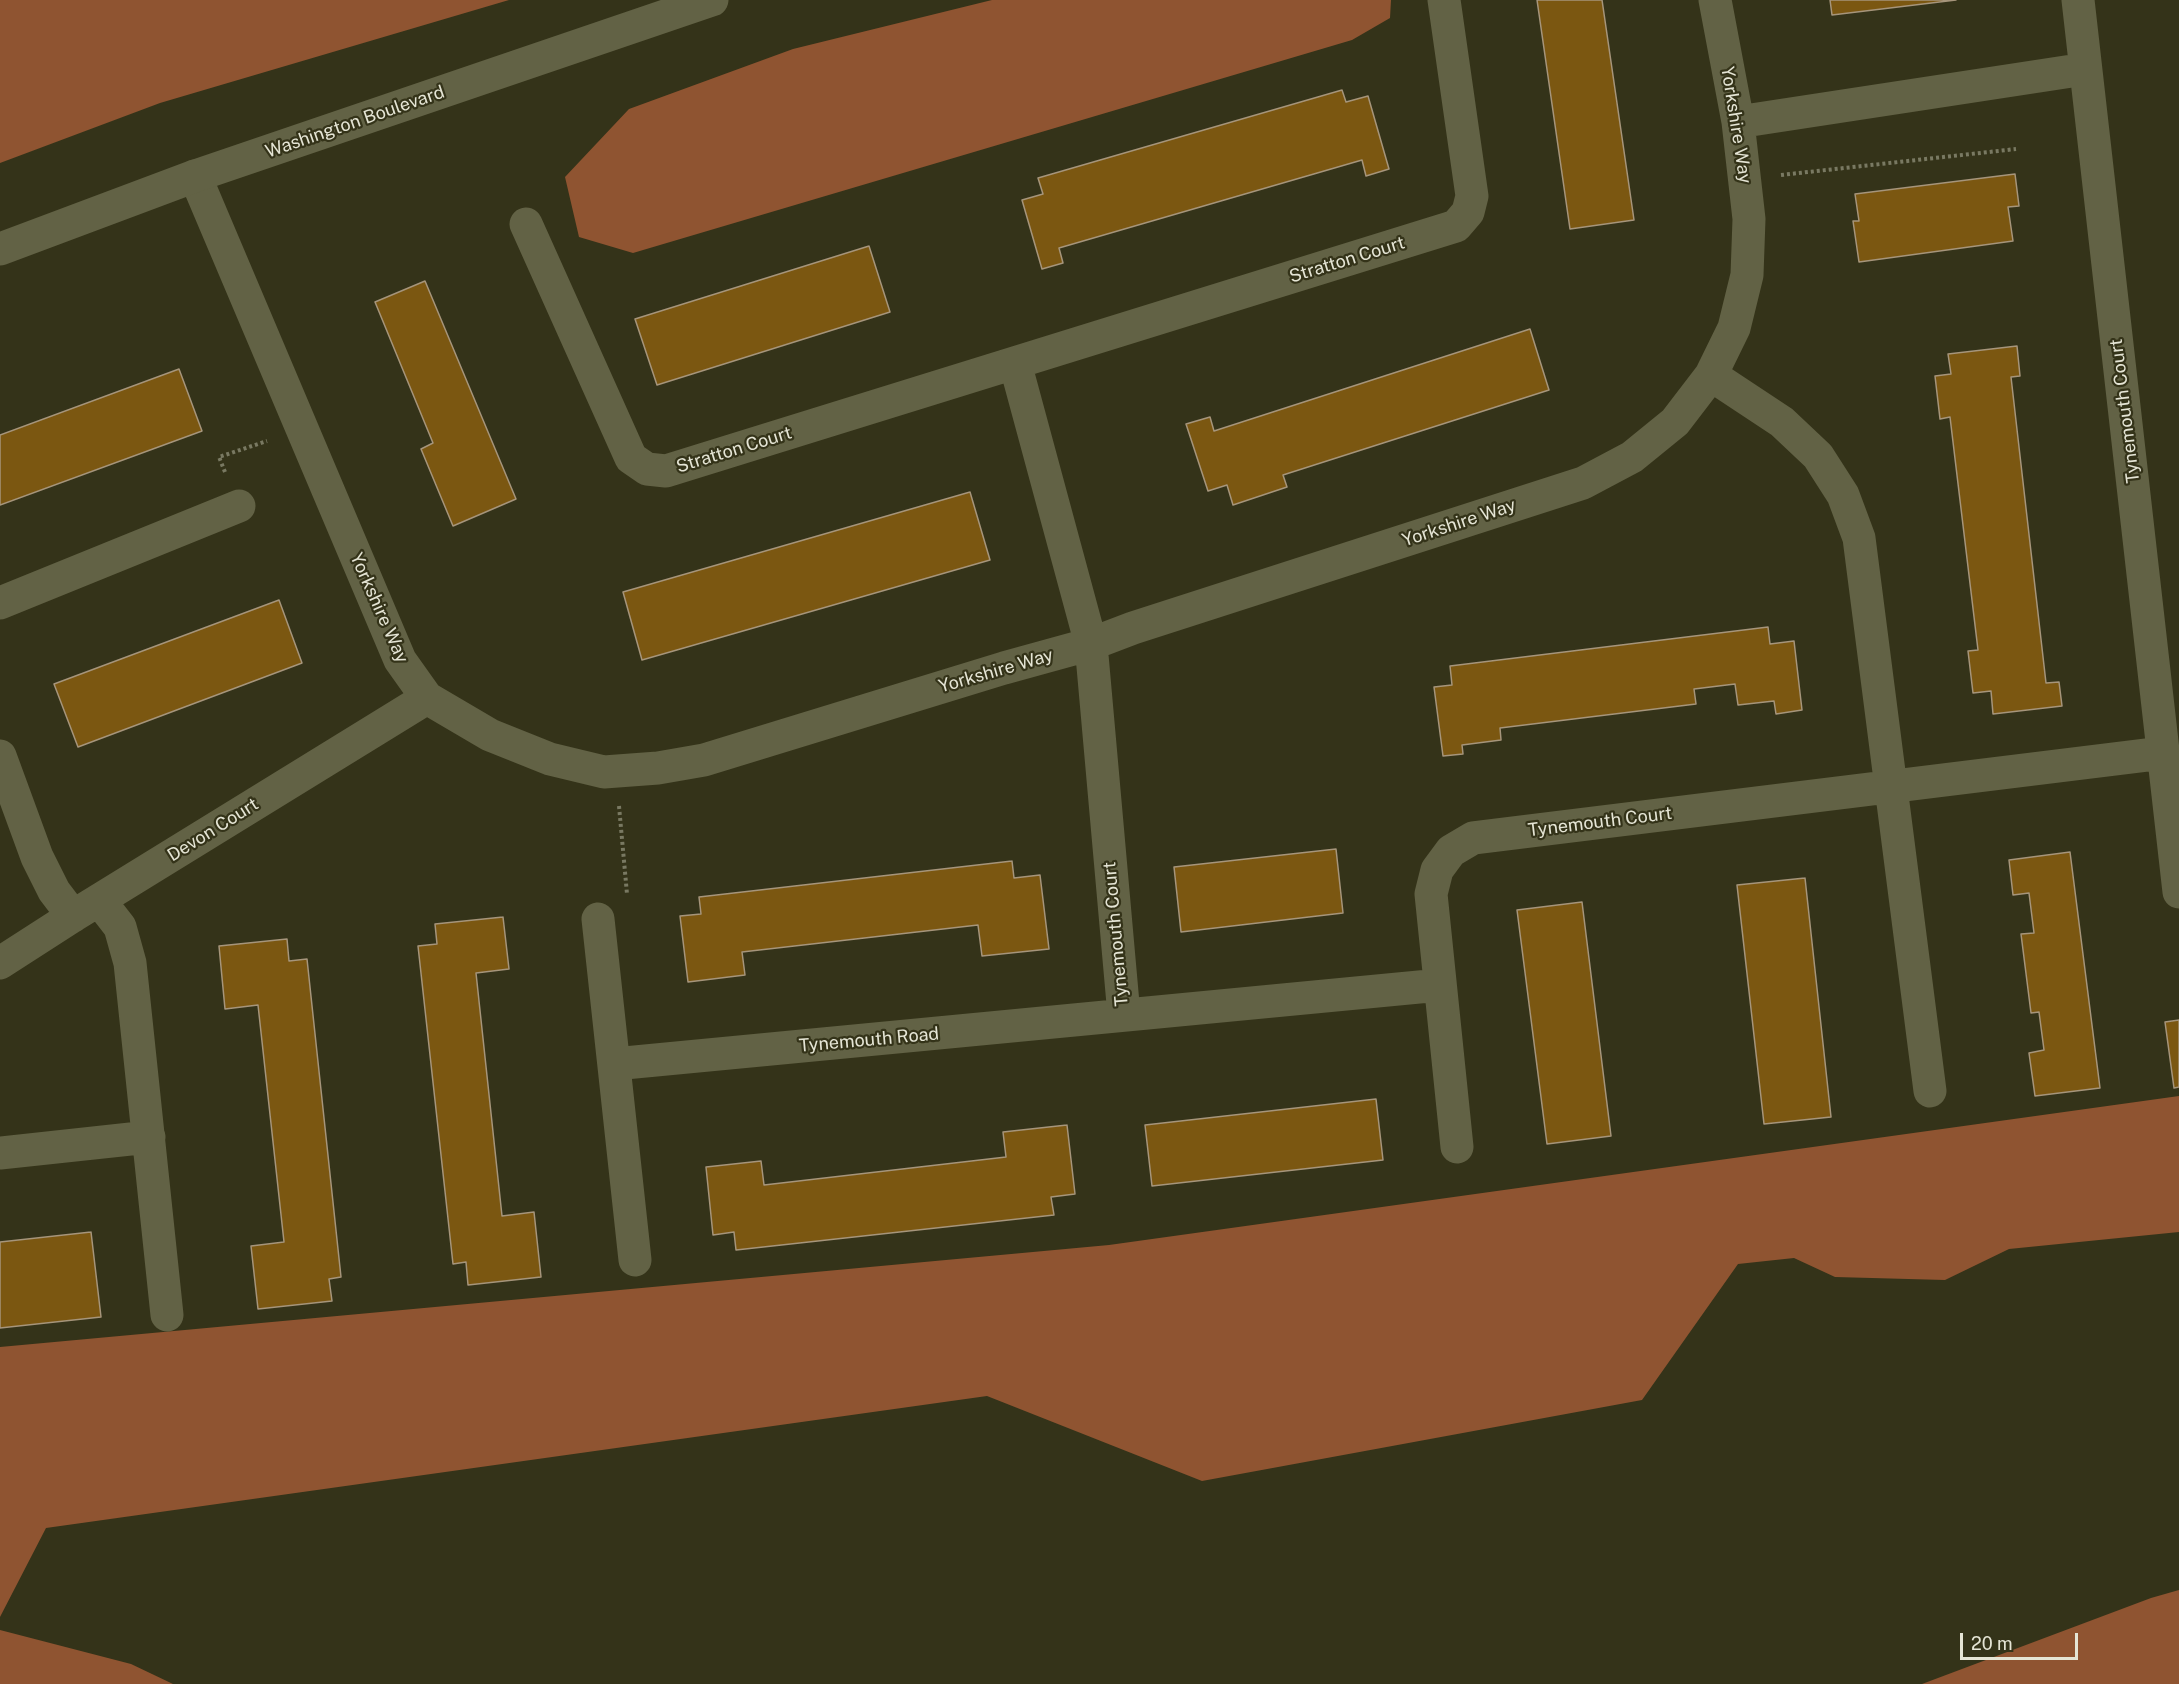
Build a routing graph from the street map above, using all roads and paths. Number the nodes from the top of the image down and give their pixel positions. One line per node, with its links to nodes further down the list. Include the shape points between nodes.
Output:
1 (712, 0): 9 (street, Washington Boulevard)
2 (1444, 0): 12 (street, Stratton Court, via 1472,196 1468,212 1456,226)
3 (1715, 0): 6 (street, Yorkshire Way)
4 (2078, 0): 5 (street, Tynemouth Court)
5 (2085, 69): 6 (street); 19 (street, Tynemouth Court)
6 (1738, 122): 13 (street, Yorkshire Way, via 1749,219 1747,274 1734,328)
7 (2016, 149): 8 (path)
8 (1780, 175)
9 (195, 176): 11 (street, Washington Boulevard); 18 (street, Yorkshire Way, via 400,660)
10 (526, 224): 12 (street, Stratton Court, via 631,458 647,469 666,471)
11 (0, 249)
12 (1015, 363): 17 (street)
13 (1711, 375): 17 (street, Yorkshire Way, via 1675,422 1632,457 1583,483); 21 (street, via 1782,422 1818,456 1843,495 1859,538)
14 (271, 439): 15 (path, via 219,457)
15 (239, 506): 16 (street)
16 (0, 603)
17 (1091, 644): 18 (street, Yorkshire Way, via 704,760 658,768 604,772 550,759 490,735); 28 (street, Tynemouth Court)
18 (427, 698): 24 (street, Devon Court)
19 (2163, 753): 21 (street, Tynemouth Court); 23 (street, Tynemouth Court)
20 (0, 756): 24 (street, via 37,857 54,891)
21 (1892, 786): 27 (street, Tynemouth Court, via 1473,838 1451,851 1437,870 1431,894); 30 (street)
22 (619, 805): 25 (path, via 628,909)
23 (2179, 892)
24 (86, 908): 26 (street, Devon Court); 31 (street, via 120,927 130,963)
25 (598, 919): 29 (street)
26 (0, 963)
27 (1440, 985): 28 (street, Tynemouth Court); 32 (street, Tynemouth Court)
28 (1124, 1015): 29 (street, Tynemouth Road)
29 (614, 1064): 34 (street)
30 (1930, 1091)
31 (149, 1137): 33 (street); 35 (street)
32 (1457, 1147)
33 (0, 1153)
34 (635, 1260)
35 (167, 1315)

